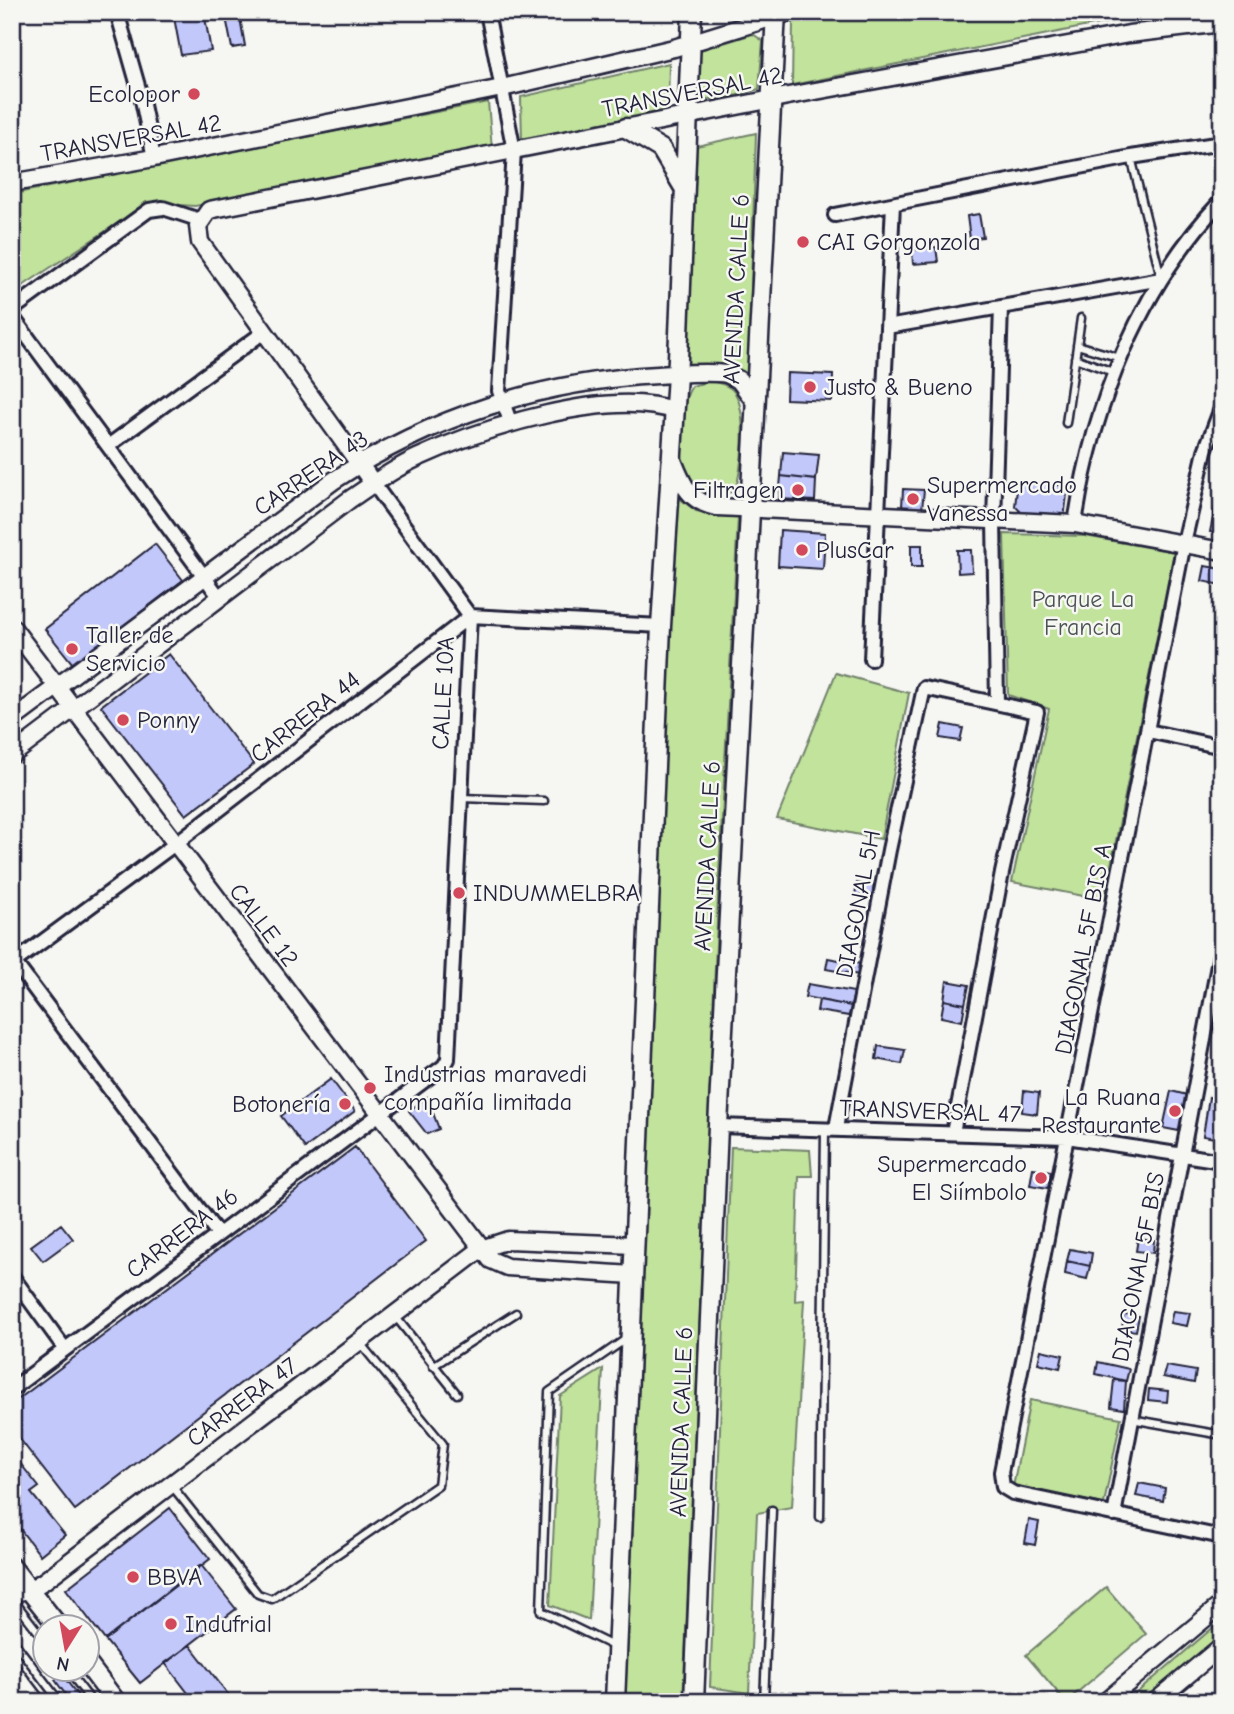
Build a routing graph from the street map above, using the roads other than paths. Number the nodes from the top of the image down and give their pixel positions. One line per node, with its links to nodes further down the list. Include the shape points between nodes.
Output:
1 (117, 12): 14 (street)
2 (487, 12): 7 (street)
3 (692, 12): 6 (main road)
4 (781, 14): 6 (street, TRANSVERSAL 42); 8 (main road, AVENIDA CALLE 6)
5 (1222, 23): 8 (street, TRANSVERSAL 42, via 1129,34)
6 (690, 42): 7 (street, TRANSVERSAL 42); 9 (main road)
7 (502, 88): 12 (street); 14 (street, TRANSVERSAL 42)
8 (771, 99): 9 (street, TRANSVERSAL 42); 34 (main road, AVENIDA CALLE 6)
9 (687, 116): 10 (street, TRANSVERSAL 42); 16 (main road)
10 (625, 128): 12 (street, TRANSVERSAL 42); 16 (main road, via 661,149)
11 (1222, 143): 13 (street)
12 (514, 151): 20 (street, TRANSVERSAL 42, via 209,210); 33 (street)
13 (1131, 157): 18 (street); 21 (lane)
14 (154, 158): 15 (street, TRANSVERSAL 42)
15 (12, 183)
16 (684, 189): 32 (main road)
17 (1222, 200): 21 (street)
18 (893, 204): 19 (street); 26 (street)
19 (835, 215)
20 (200, 220): 23 (street, via 163,208 145,212); 27 (street, CALLE 10A, via 200,242)
21 (1161, 279): 22 (street); 29 (street)
22 (1001, 307): 26 (street); 45 (street)
23 (12, 310)
24 (12, 316): 39 (street)
25 (1081, 318): 28 (lane)
26 (887, 327): 44 (street)
27 (264, 332): 39 (street); 41 (street, CALLE 10A)
28 (1077, 345): 29 (lane); 30 (lane)
29 (1120, 358): 31 (street)
30 (1075, 359): 31 (lane); 38 (lane)
31 (1113, 372): 46 (street, via 1091,444)
32 (677, 374): 33 (street, CARRERA 43, via 578,383); 34 (street, CARRERA 43, via 733,376); 36 (main road)
33 (502, 401): 37 (street); 41 (street, CARRERA 43, via 434,427)
34 (755, 402): 43 (main road, AVENIDA CALLE 6)
35 (1222, 406): 47 (street, DIAGONAL 5F BIS A, via 1205,451)
36 (675, 411): 37 (street, CARRERA 43, via 655,404 619,404); 40 (main road)
37 (511, 424): 42 (street, CARRERA 43, via 418,458)
38 (1066, 424)
39 (108, 446): 49 (street)
40 (672, 458): 43 (street, via 696,501); 52 (main road)
41 (359, 464): 42 (street, CALLE 10A); 49 (street, CARRERA 43)
42 (373, 484): 50 (street, CARRERA 43); 51 (street, CALLE 10A)
43 (750, 510): 44 (street); 68 (main road, AVENIDA CALLE 6)
44 (878, 515): 45 (street); 54 (street)
45 (994, 520): 46 (street); 56 (street)
46 (1075, 524): 47 (street)
47 (1184, 543): 48 (street); 59 (street, DIAGONAL 5F BIS A)
48 (1222, 551)
49 (205, 577): 50 (street); 55 (street, CARRERA 43)
50 (220, 598): 57 (street, CARRERA 43)
51 (470, 616): 52 (street); 62 (street, CALLE 10A); 64 (street, CARRERA 44)
52 (661, 626): 75 (main road)
53 (12, 627): 55 (street, CALLE 12)
54 (871, 659)
55 (57, 687): 57 (street, CALLE 12); 58 (street, CARRERA 43)
56 (997, 703): 69 (street, DIAGONAL 5H, via 924,688); 70 (street, via 1037,712)
57 (74, 710): 61 (street, CARRERA 43); 64 (street, CALLE 12)
58 (12, 720)
59 (1148, 731): 60 (street); 71 (street, DIAGONAL 5F BIS A)
60 (1222, 747)
61 (12, 755)
62 (461, 798): 63 (lane); 67 (street, CALLE 10A, via 448,1059)
63 (544, 801)
64 (175, 844): 66 (street, CARRERA 44); 67 (street, CALLE 12)
65 (1222, 944): 72 (street, DIAGONAL 5F BIS)
66 (13, 962): 74 (street)
67 (378, 1114): 74 (street, CARRERA 46); 76 (street, CALLE 12)
68 (718, 1126): 69 (street, TRANSVERSAL 47); 111 (main road, AVENIDA CALLE 6)
69 (831, 1128): 70 (street, TRANSVERSAL 47); 92 (lane)
70 (953, 1133): 71 (street, TRANSVERSAL 47)
71 (1067, 1137): 72 (street, TRANSVERSAL 47); 91 (street, DIAGONAL 5F BIS A, via 1001,1472 1003,1487 1013,1493)
72 (1180, 1153): 73 (street, TRANSVERSAL 47); 87 (street, DIAGONAL 5F BIS)
73 (1222, 1161)
74 (218, 1234): 83 (street, CARRERA 46)
75 (635, 1245): 76 (street, CARRERA 47, via 508,1240); 77 (main road)
76 (481, 1249): 77 (street, via 507,1267); 80 (street, CARRERA 47)
77 (633, 1275): 81 (main road)
78 (12, 1276): 83 (street)
79 (516, 1313): 84 (lane)
80 (394, 1315): 82 (street, CARRERA 47); 84 (lane)
81 (631, 1336): 102 (main road); 102 (lane, via 549,1392 541,1611)
82 (359, 1342): 89 (street, CARRERA 47); 89 (lane, via 443,1444 438,1485 272,1599 258,1594)
83 (65, 1349): 85 (street, CARRERA 46)
84 (433, 1366): 86 (lane)
85 (12, 1389)
86 (457, 1394)
87 (1131, 1419): 88 (lane); 91 (street, DIAGONAL 5F BIS)
88 (1222, 1435)
89 (171, 1485): 95 (street, CARRERA 47)
90 (772, 1510): 112 (lane)
91 (1114, 1516): 93 (street)
92 (820, 1517)
93 (1222, 1537)
94 (12, 1567): 95 (main road)
95 (21, 1591): 98 (main road)
96 (12, 1598): 99 (lane)
97 (1222, 1604): 113 (street)
98 (43, 1612)
99 (32, 1624)
100 (12, 1639): 107 (lane)
101 (1222, 1646): 114 (street)
102 (617, 1647): 110 (main road)
103 (12, 1672): 106 (main road)
104 (77, 1682): 108 (lane)
105 (101, 1682): 109 (main road)
106 (35, 1702)
107 (60, 1702)
108 (92, 1702)
109 (116, 1702)
110 (615, 1702)
111 (694, 1702)
112 (764, 1702)
113 (1105, 1702)
114 (1155, 1702)

